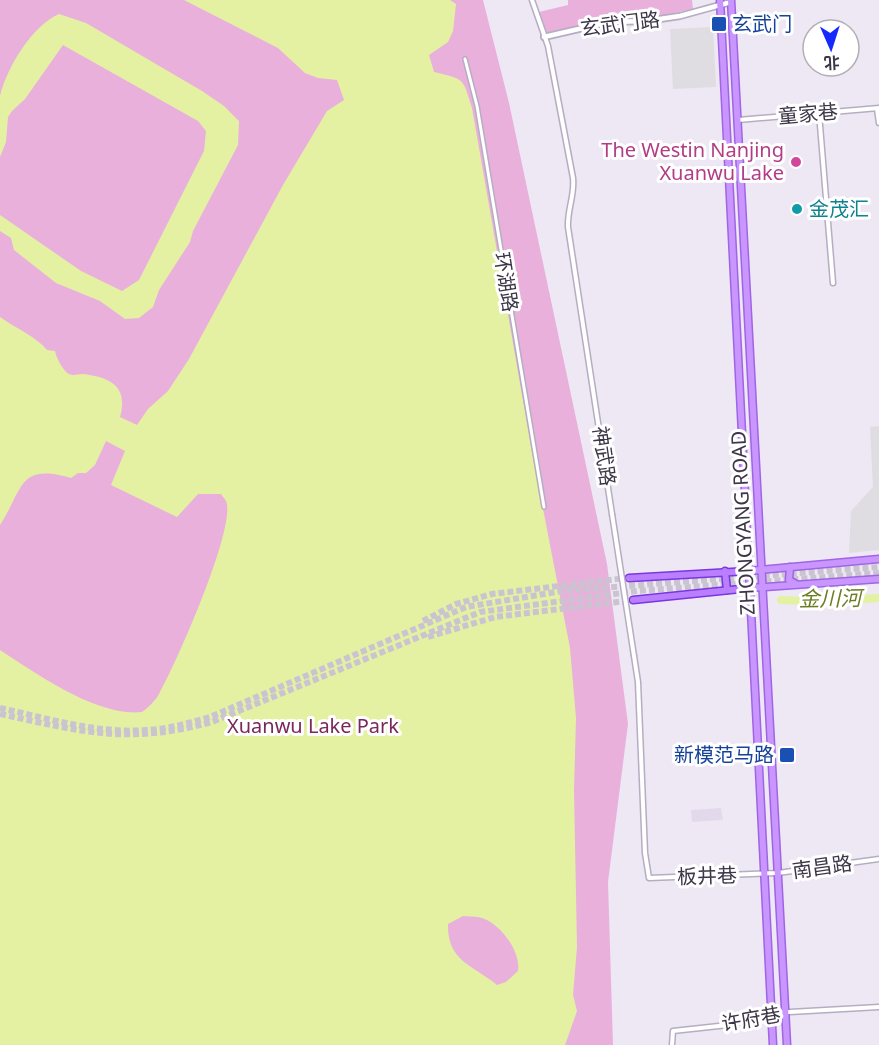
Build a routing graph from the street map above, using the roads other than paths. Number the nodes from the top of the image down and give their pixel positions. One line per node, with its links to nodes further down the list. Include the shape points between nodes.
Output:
1 (532, 0): 4 (street, 神武路)
2 (731, 1): 3 (street, 玄武门路); 8 (main road, ZHONGYANG ROAD)
3 (720, 3): 4 (street, 玄武门路, via 680,16 587,26); 16 (main road, ZHONGYANG ROAD)
4 (543, 38): 27 (street, 神武路, bridge, via 548,46 573,178 568,227 638,682)
5 (465, 58): 11 (street, 环湖路, via 477,106)
6 (878, 109): 7 (street, 童家巷); 9 (street)
7 (819, 113): 8 (street, 童家巷); 10 (street)
8 (737, 120): 14 (main road, ZHONGYANG ROAD)
9 (879, 123)
10 (833, 283)
11 (544, 507)
12 (879, 560): 13 (main road)
13 (790, 567): 14 (main road); 19 (main road, via 789,580)
14 (762, 570): 16 (main road); 20 (main road, ZHONGYANG ROAD)
15 (725, 571): 16 (highway); 17 (highway); 22 (highway)
16 (749, 571): 21 (main road, ZHONGYANG ROAD)
17 (629, 578)
18 (879, 579): 19 (main road)
19 (796, 584): 20 (main road)
20 (764, 587): 21 (main road); 26 (main road, ZHONGYANG ROAD)
21 (750, 588): 22 (highway); 25 (main road, ZHONGYANG ROAD)
22 (727, 590): 23 (highway)
23 (633, 600)
24 (879, 859): 26 (street, 南昌路)
25 (765, 873): 26 (street, 南昌路); 27 (street, 板井巷); 30 (main road, ZHONGYANG ROAD)
26 (778, 873): 29 (main road, ZHONGYANG ROAD)
27 (649, 878)
28 (879, 1007): 29 (street, 许府巷)
29 (785, 1012): 30 (street, 许府巷); 33 (main road, ZHONGYANG ROAD)
30 (772, 1013): 31 (street, 许府巷, via 728,1025 674,1031); 32 (main road, ZHONGYANG ROAD)
31 (672, 1045)
32 (773, 1045)
33 (787, 1045)

